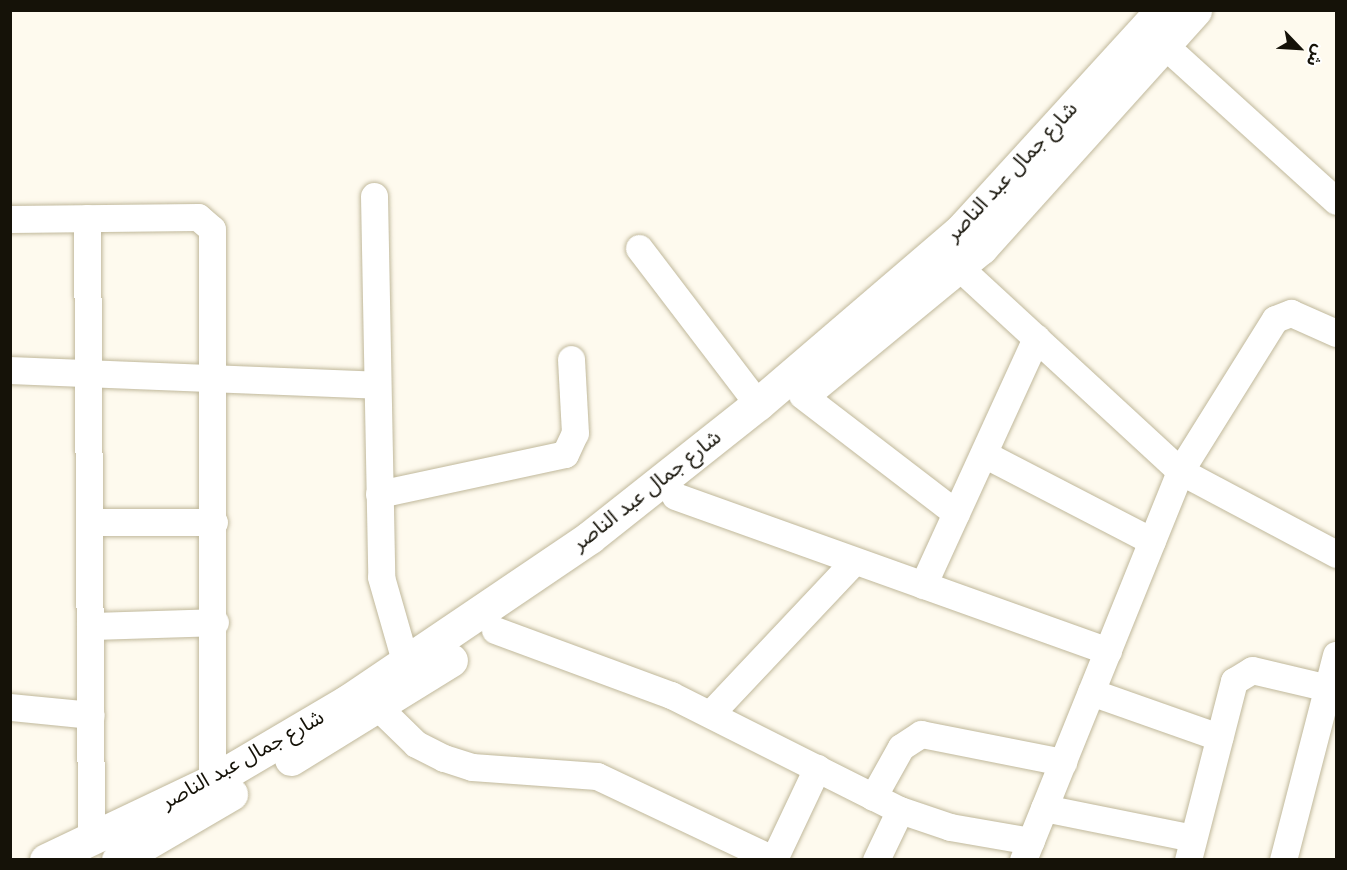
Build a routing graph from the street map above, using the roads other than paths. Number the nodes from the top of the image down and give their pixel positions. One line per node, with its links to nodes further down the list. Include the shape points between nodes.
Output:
1 (1162, 10): 18 (street, شارع جمال عبد الناصر, via 962,229)
2 (1195, 10): 3 (street, شارع جمال عبد الناصر)
3 (1162, 44): 5 (street); 9 (street, شارع جمال عبد الناصر, via 1002,227)
4 (374, 196): 16 (street)
5 (1336, 201)
6 (87, 218): 7 (street); 14 (street); 15 (street, via 188,217 207,222 214,238)
7 (10, 219)
8 (639, 248): 18 (street)
9 (960, 268): 11 (street); 17 (street, شارع جمال عبد الناصر)
10 (1336, 333): 20 (street, via 1291,313 1275,319)
11 (1036, 338): 19 (street); 20 (street)
12 (571, 360): 21 (street, via 575,434 565,454)
13 (10, 370): 14 (street)
14 (87, 376): 15 (street); 24 (street)
15 (212, 381): 16 (street); 25 (street)
16 (376, 385): 21 (street)
17 (802, 395): 22 (street, شارع جمال عبد الناصر); 23 (street)
18 (758, 404): 35 (street, شارع جمال عبد الناصر, via 590,537)
19 (984, 454): 23 (street); 26 (street)
20 (1180, 471): 26 (street); 27 (street)
21 (379, 494): 35 (street, via 381,577)
22 (675, 496): 28 (street); 32 (street, شارع جمال عبد الناصر)
23 (956, 513): 29 (street)
24 (88, 522): 25 (street); 31 (street)
25 (214, 522): 30 (street)
26 (1152, 541): 33 (street)
27 (1336, 554)
28 (854, 561): 29 (street); 40 (street)
29 (923, 585): 33 (street)
30 (214, 622): 31 (street); 45 (street)
31 (90, 626): 41 (street)
32 (495, 630): 39 (street, شارع جمال عبد الناصر); 40 (street)
33 (1108, 651): 37 (street)
34 (1336, 655): 36 (street)
35 (406, 664): 45 (street, شارع جمال عبد الناصر)
36 (1329, 688): 42 (street, via 1245,671 1231,689); 56 (street)
37 (1091, 692): 42 (street); 43 (street)
38 (10, 708): 41 (street)
39 (380, 709): 52 (street, via 416,744 444,758 472,767 597,776); 54 (street, شارع جمال عبد الناصر)
40 (711, 713): 44 (street)
41 (91, 715): 49 (street)
42 (1219, 736): 50 (street)
43 (1062, 762): 46 (street, via 921,734 902,747); 47 (street)
44 (817, 768): 46 (street); 52 (street)
45 (212, 781): 49 (street, شارع جمال عبد الناصر)
46 (873, 797): 48 (street)
47 (1044, 808): 50 (street); 51 (street)
48 (900, 810): 51 (street); 55 (street)
49 (91, 841): 53 (street, شارع جمال عبد الناصر)
50 (1190, 849)
51 (1027, 850)
52 (775, 859)
53 (46, 860)
54 (118, 860)
55 (876, 860)
56 (1283, 860)

